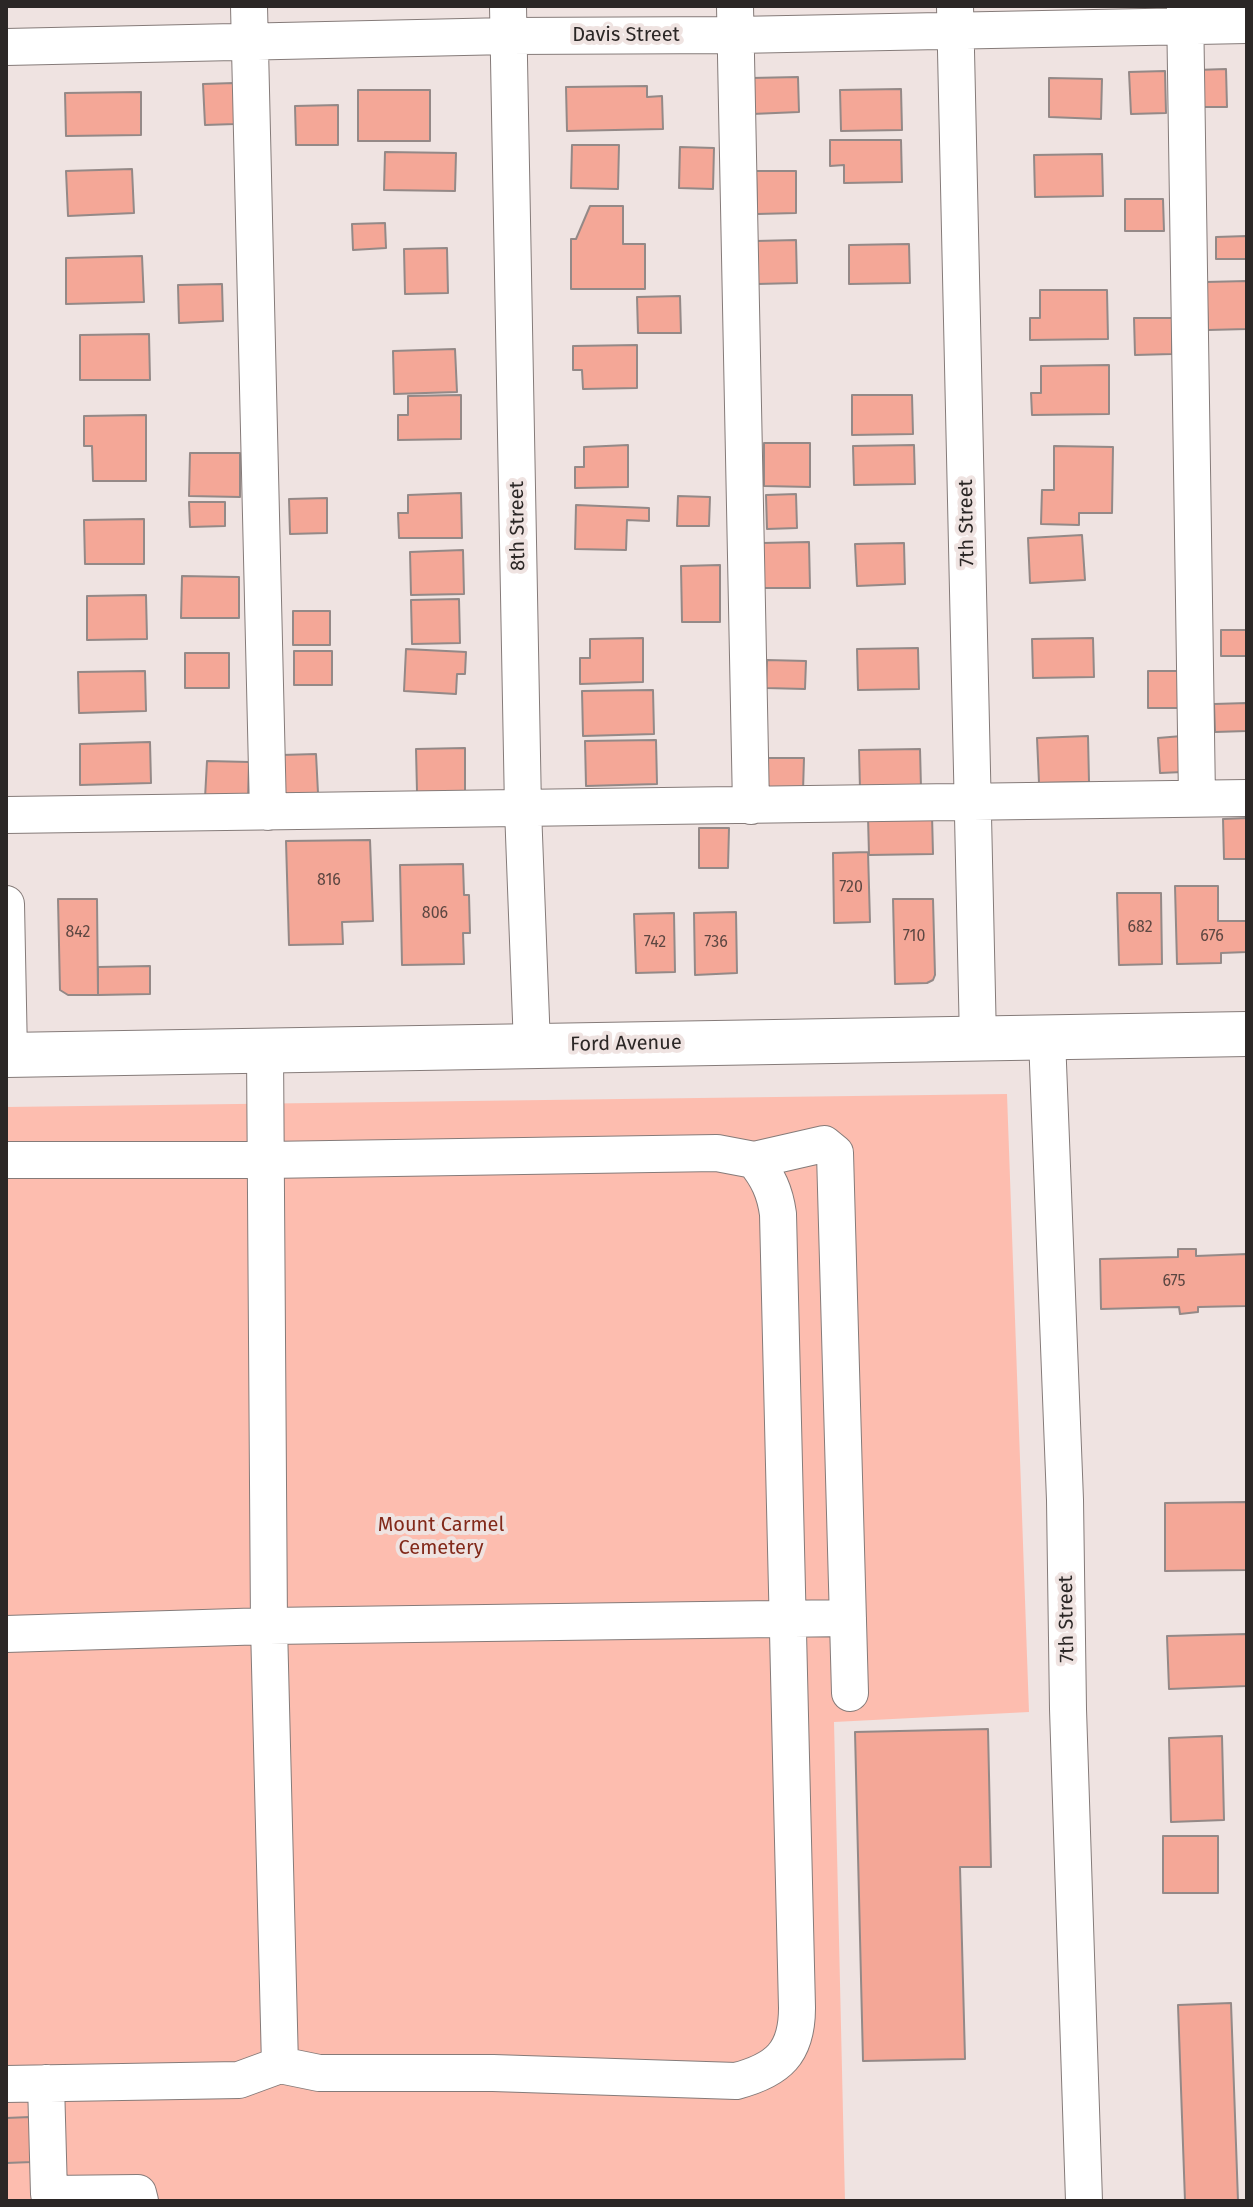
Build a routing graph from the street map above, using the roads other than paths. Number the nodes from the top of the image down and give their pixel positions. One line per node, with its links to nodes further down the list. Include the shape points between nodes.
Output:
1 (1186, 16): 2 (street, Davis Street); 6 (street, Davis Street); 8 (street)
2 (955, 18): 3 (street, Davis Street); 10 (street, 7th Street)
3 (736, 20): 4 (street, Davis Street); 11 (street)
4 (509, 21): 5 (street, Davis Street); 12 (street, 8th Street)
5 (250, 24): 7 (street, Davis Street); 13 (street)
6 (1247, 25)
7 (6, 47)
8 (1197, 798): 9 (street); 10 (street)
9 (1247, 798)
10 (974, 802): 11 (street); 18 (street, 7th Street)
11 (751, 806): 12 (street)
12 (523, 809): 13 (street); 19 (street, 8th Street)
13 (268, 812): 14 (street)
14 (6, 815)
15 (6, 904): 21 (street)
16 (1247, 1034): 17 (main road, Ford Avenue)
17 (1047, 1038): 18 (main road, Ford Avenue); 34 (street, 7th Street)
18 (978, 1040): 19 (main road, Ford Avenue)
19 (532, 1046): 20 (main road, Ford Avenue)
20 (265, 1051): 21 (main road, Ford Avenue); 23 (street)
21 (8, 1055)
22 (6, 1160): 23 (street)
23 (266, 1160): 24 (street, via 717,1153); 27 (street)
24 (754, 1160): 25 (street, via 771,1185 778,1214); 26 (street, via 824,1144 835,1153)
25 (787, 1618): 26 (street); 27 (street); 30 (street, via 797,2027 792,2045 779,2061 761,2074 736,2081 319,2073)
26 (848, 1618): 29 (street)
27 (269, 1626): 28 (street); 30 (street)
28 (6, 1634)
29 (850, 1693)
30 (280, 2065): 31 (street, via 239,2080)
31 (46, 2083): 32 (street); 33 (street, via 49,2194 138,2193)
32 (6, 2084)
33 (140, 2201)
34 (1084, 2201)

